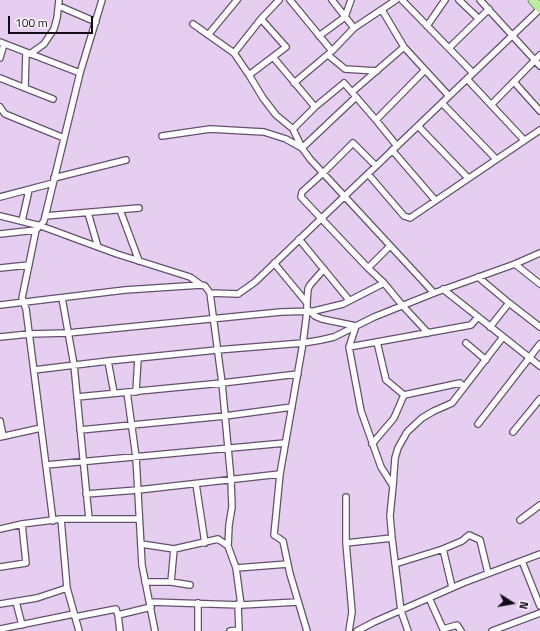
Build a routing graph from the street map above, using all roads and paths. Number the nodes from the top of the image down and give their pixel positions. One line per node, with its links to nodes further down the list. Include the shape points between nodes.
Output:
1 (102, 0): 20 (street)
2 (237, 0): 24 (street)
3 (279, 0): 18 (street)
4 (290, 0): 26 (street)
5 (332, 0): 17 (street)
6 (351, 0): 17 (street)
7 (396, 0): 16 (street)
8 (402, 0): 22 (street)
9 (444, 0): 22 (street)
10 (459, 0): 19 (street)
11 (480, 0): 15 (street)
12 (533, 0): 14 (main road)
13 (59, 3): 20 (street); 30 (street, via 56,25 50,36 44,44)
14 (540, 8): 25 (street)
15 (489, 9): 19 (street); 25 (street)
16 (382, 10): 23 (street); 28 (street)
17 (345, 17): 23 (street); 26 (street)
18 (260, 19): 31 (street); 34 (street, via 286,47)
19 (479, 19): 29 (street)
20 (96, 22): 40 (street)
21 (193, 24): 24 (street)
22 (427, 26): 29 (street)
23 (354, 28): 32 (street)
24 (208, 35): 31 (street)
25 (512, 35): 36 (street); 41 (street)
26 (319, 36): 32 (street)
27 (2, 43): 30 (street); 35 (street)
28 (404, 47): 38 (street); 39 (street)
29 (448, 48): 41 (street)
30 (28, 53): 40 (street); 47 (street)
31 (234, 53): 42 (street)
32 (330, 53): 39 (street, via 345,68); 46 (street)
33 (540, 56): 36 (street)
34 (273, 57): 42 (street); 46 (street)
35 (0, 58)
36 (535, 60): 37 (street); 45 (street)
37 (540, 66)
38 (425, 70): 49 (street); 56 (street)
39 (377, 71): 48 (street)
40 (80, 73): 61 (street)
41 (473, 73): 44 (street)
42 (249, 75): 58 (street, via 276,115)
43 (0, 78): 47 (street)
44 (467, 79): 49 (street); 52 (street)
45 (514, 82): 52 (street); 55 (street)
46 (294, 83): 54 (street)
47 (25, 88): 50 (street)
48 (354, 95): 54 (street, via 344,84); 56 (street); 63 (street)
49 (449, 96): 51 (street)
50 (53, 99)
51 (442, 103): 57 (street); 65 (street)
52 (491, 105): 62 (street)
53 (0, 107): 61 (street, via 5,114)
54 (315, 107): 58 (street)
55 (540, 111)
56 (376, 120): 64 (street)
57 (418, 126): 64 (street); 70 (street)
58 (293, 129): 63 (street)
59 (540, 130): 62 (street)
60 (162, 136): 63 (street, via 210,129 264,132 286,139)
61 (64, 138): 71 (street)
62 (524, 140): 65 (street)
63 (302, 148): 68 (street)
64 (395, 148): 67 (street); 75 (street)
65 (496, 159): 70 (street)
66 (126, 160): 71 (street)
67 (376, 166): 68 (street, via 353,143); 69 (street)
68 (324, 173): 73 (street); 81 (street, via 302,192 301,197)
69 (368, 174): 73 (street); 75 (street, via 404,216 410,218)
70 (468, 178): 75 (street)
71 (54, 180): 72 (street); 80 (street)
72 (29, 190): 74 (street); 82 (street)
73 (344, 196): 81 (street); 86 (street)
74 (0, 197)
75 (435, 200)
76 (139, 208): 77 (street)
77 (120, 210): 78 (street); 89 (street)
78 (88, 213): 80 (street); 87 (street)
79 (0, 216): 82 (street)
80 (45, 216): 83 (street)
81 (321, 218): 85 (street); 94 (street)
82 (22, 221): 83 (street)
83 (39, 228): 84 (street); 87 (street); 92 (street)
84 (0, 234)
85 (299, 239): 90 (street); 95 (street)
86 (390, 246): 94 (street); 102 (street)
87 (98, 247): 89 (street)
88 (540, 253): 91 (street)
89 (139, 261): 99 (street, via 190,277)
90 (274, 264): 101 (street, via 238,294); 105 (street)
91 (515, 264): 96 (street); 98 (street)
92 (29, 265): 93 (street); 107 (street)
93 (0, 268)
94 (368, 268): 97 (street)
95 (324, 269): 104 (street); 105 (street, via 310,285)
96 (478, 277): 100 (street); 106 (street)
97 (384, 283): 104 (street); 109 (street)
98 (540, 284)
99 (201, 285): 101 (street); 103 (street, via 124,290)
100 (443, 289): 102 (street); 111 (street)
101 (210, 293): 112 (street)
102 (434, 293): 109 (street)
103 (62, 298): 107 (street); 116 (street)
104 (349, 300): 110 (street, via 343,304)
105 (307, 302): 110 (street)
106 (509, 303): 114 (street); 115 (street)
107 (23, 304): 108 (street); 118 (street)
108 (0, 305)
109 (402, 305): 113 (street); 117 (street)
110 (310, 311): 112 (street); 113 (street, via 322,319); 122 (street)
111 (478, 317): 114 (street); 117 (street, via 471,325)
112 (213, 319): 116 (street); 126 (street)
113 (356, 326): 122 (street, via 334,337); 125 (street)
114 (490, 327): 120 (street)
115 (540, 327)
116 (68, 333): 118 (street); 131 (street)
117 (428, 333): 121 (street)
118 (29, 334): 119 (street); 133 (street)
119 (0, 337)
120 (503, 337): 128 (street); 129 (street)
121 (377, 342): 125 (street); 140 (street, via 386,380)
122 (303, 343): 126 (street); 134 (street)
123 (466, 343): 129 (street)
124 (540, 344): 128 (street)
125 (349, 347): 153 (street, via 361,411)
126 (217, 350): 127 (street); 135 (street)
127 (138, 358): 130 (street); 138 (street)
128 (529, 358): 132 (street); 147 (street)
129 (486, 360): 136 (street)
130 (108, 361): 131 (street); 139 (street)
131 (74, 365): 133 (street); 141 (street)
132 (540, 366)
133 (34, 370): 148 (street)
134 (298, 374): 135 (street); 143 (street)
135 (222, 383): 138 (street); 144 (street)
136 (464, 387): 140 (street, via 460,383); 161 (street, via 452,403 422,418 407,432 395,458)
137 (127, 392): 138 (street); 139 (street); 146 (street)
138 (136, 392)
139 (114, 393): 141 (street)
140 (404, 395): 153 (street, via 394,418)
141 (77, 397): 149 (street)
142 (540, 399): 150 (street)
143 (292, 407): 144 (street); 152 (street)
144 (225, 416): 146 (street); 154 (street)
145 (0, 421): 151 (street)
146 (132, 424): 149 (street); 155 (street)
147 (478, 424)
148 (41, 428): 151 (street); 157 (street)
149 (80, 430): 156 (street)
150 (513, 432)
151 (1, 436)
152 (285, 443): 154 (street); 158 (street)
153 (372, 444): 161 (street, via 381,467)
154 (228, 447): 155 (street); 159 (street)
155 (136, 457): 156 (street); 162 (street)
156 (83, 462): 157 (street); 163 (street)
157 (46, 465): 170 (street)
158 (280, 474): 159 (street); 182 (street, via 274,535 283,541)
159 (231, 480): 160 (street); 177 (street, via 232,508)
160 (196, 484): 162 (street); 174 (street)
161 (393, 486): 173 (street, via 390,516)
162 (138, 490): 163 (street); 168 (street)
163 (86, 494): 167 (street)
164 (346, 498): 176 (street)
165 (540, 505): 169 (street)
166 (61, 519): 167 (street); 170 (street); 190 (street)
167 (89, 519): 168 (street)
168 (139, 519): 175 (street)
169 (520, 520)
170 (53, 521): 171 (street)
171 (22, 524): 172 (street); 184 (street, via 26,563)
172 (0, 529)
173 (392, 538): 176 (street); 183 (street)
174 (205, 542): 177 (street, via 218,539); 178 (street)
175 (141, 544): 178 (street); 187 (street)
176 (346, 544): 214 (street, via 352,612)
177 (228, 546): 185 (street)
178 (174, 549): 188 (street)
179 (444, 549): 183 (street); 186 (street, via 469,535 476,537 480,540); 191 (street)
180 (540, 554): 181 (street)
181 (522, 561): 186 (street); 199 (street)
182 (288, 564): 185 (street); 194 (street)
183 (395, 564): 200 (street)
184 (0, 567)
185 (236, 568): 197 (street)
186 (488, 573): 191 (street)
187 (145, 582): 188 (street); 198 (street)
188 (171, 582): 189 (street)
189 (190, 585)
190 (67, 588): 193 (street); 203 (street)
191 (452, 588): 192 (street)
192 (430, 598): 200 (street); 206 (street)
193 (16, 602): 196 (street); 204 (street)
194 (298, 602): 197 (street); 213 (street)
195 (198, 603): 197 (street); 198 (street); 210 (street)
196 (0, 604)
197 (240, 604): 212 (street)
198 (150, 605): 202 (street); 209 (street)
199 (540, 606)
200 (401, 611): 215 (street); 216 (street)
201 (540, 613): 218 (street)
202 (118, 615): 203 (street, via 116,609); 208 (street)
203 (75, 616): 204 (street); 207 (street)
204 (22, 625): 205 (street)
205 (0, 628)
206 (443, 630): 217 (street, via 457,625)
207 (79, 631)
208 (120, 631)
209 (155, 631)
210 (198, 631)
211 (230, 631): 212 (street)
212 (239, 631)
213 (307, 631)
214 (349, 631)
215 (357, 631)
216 (408, 631)
217 (461, 631)
218 (492, 631)

